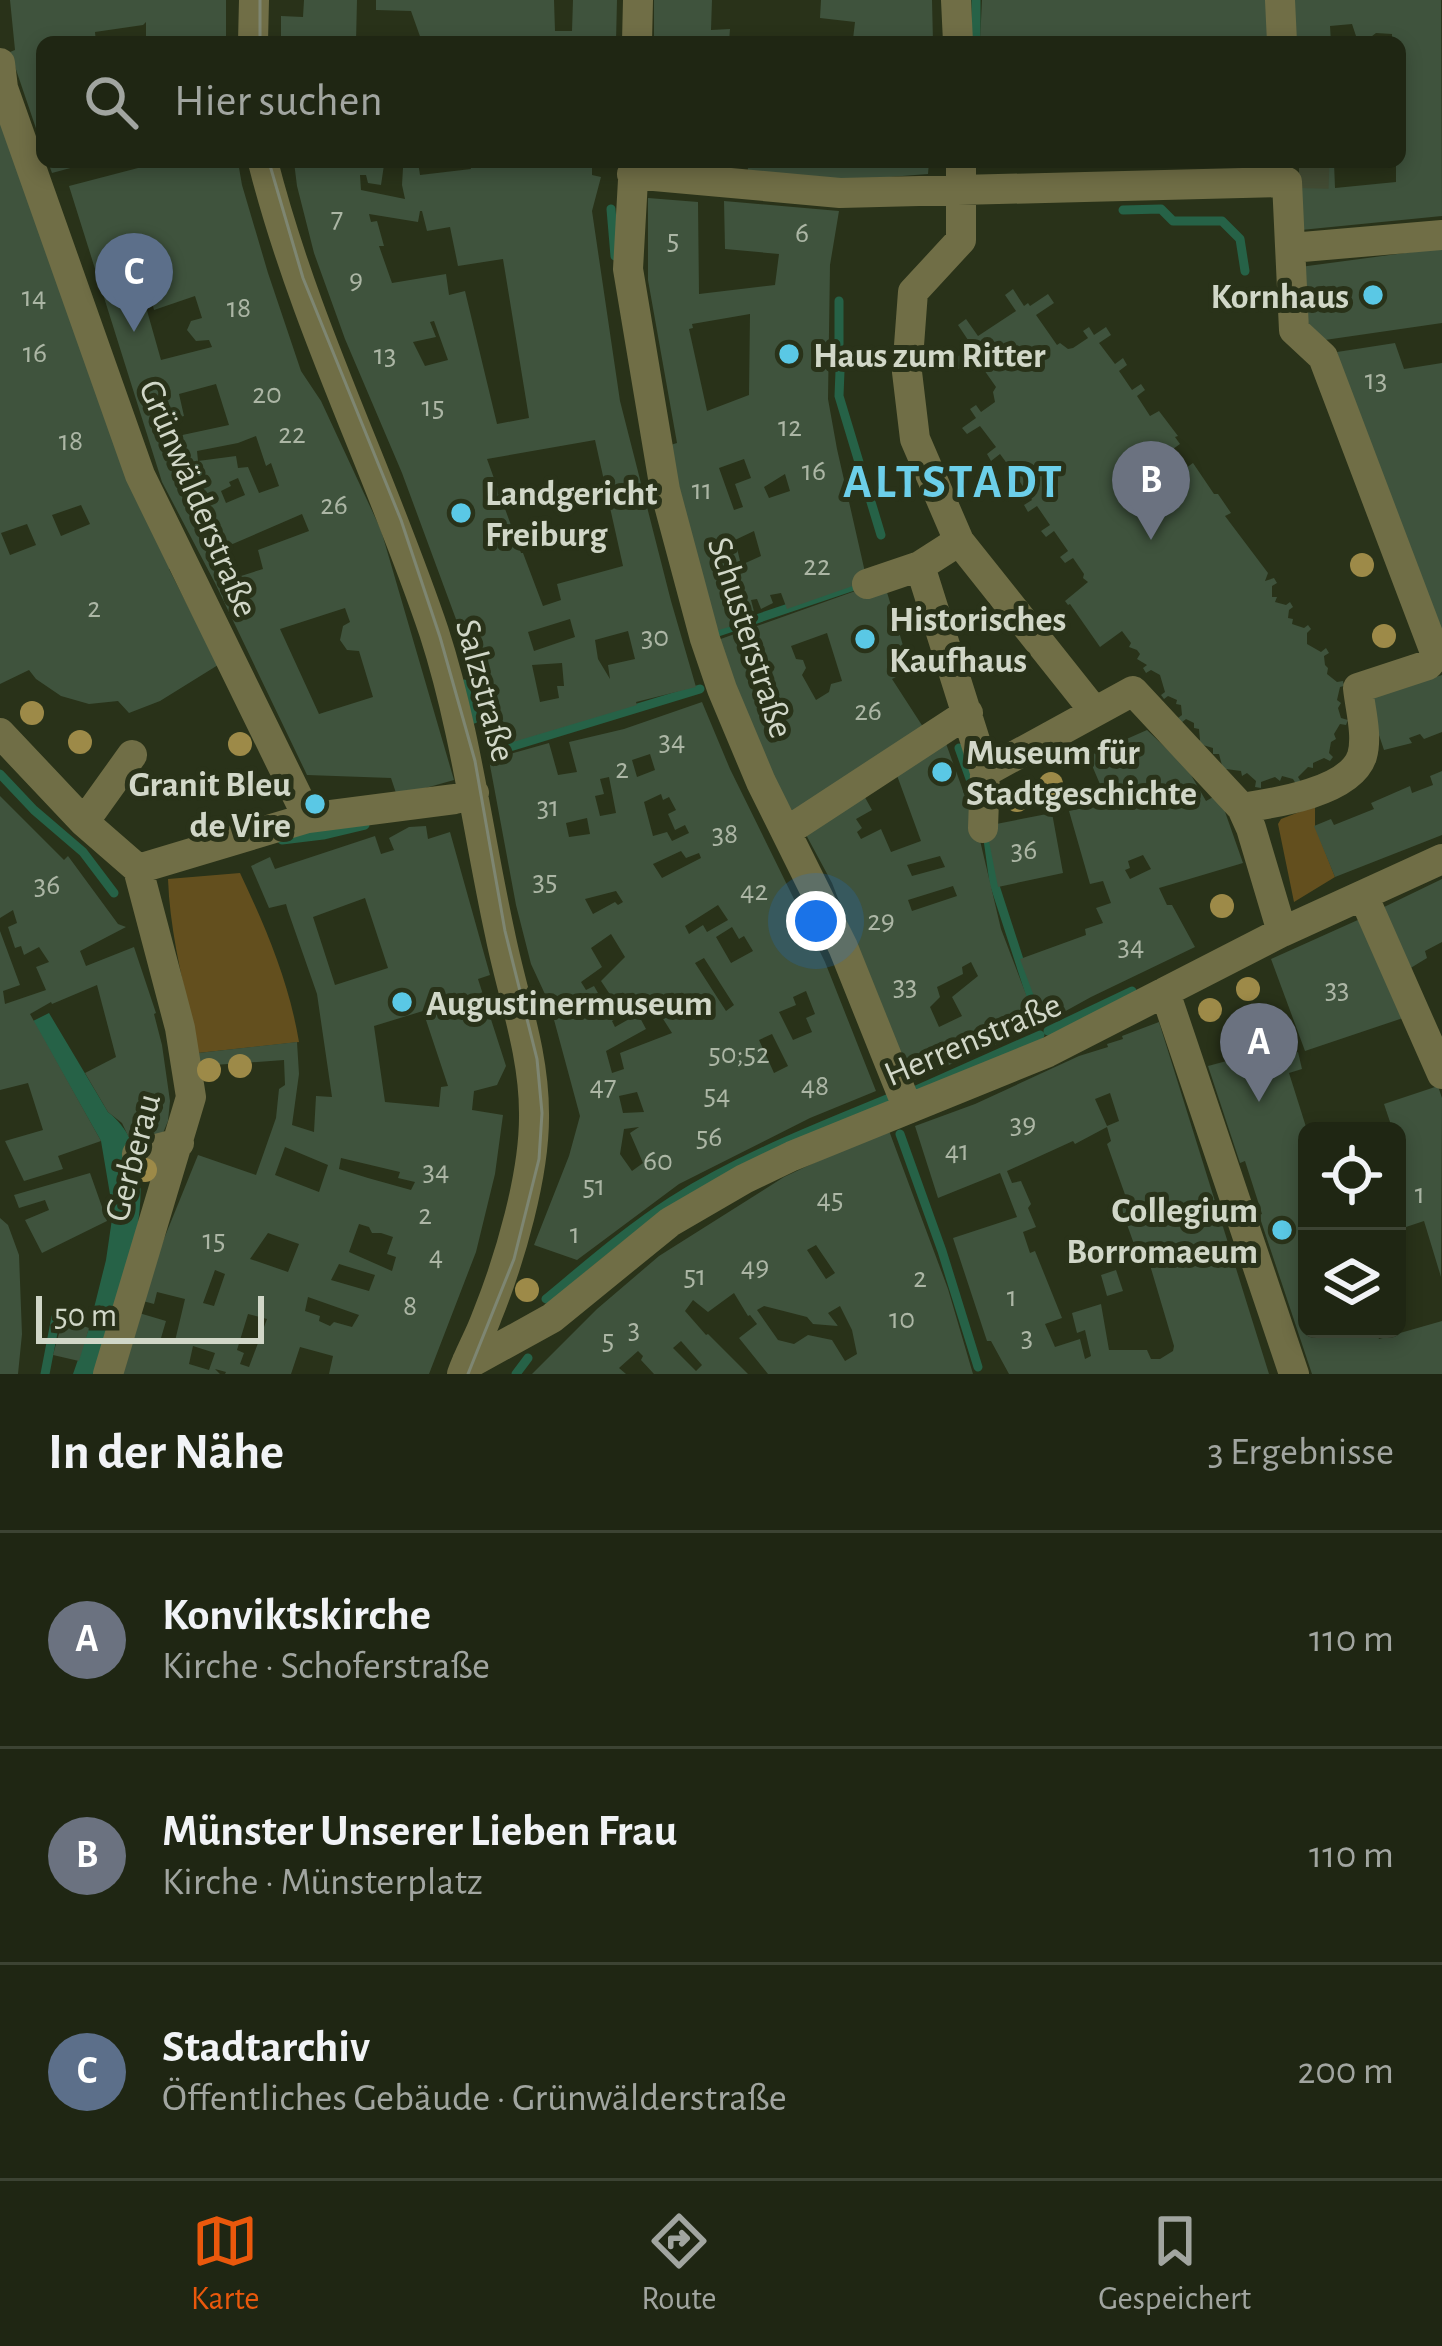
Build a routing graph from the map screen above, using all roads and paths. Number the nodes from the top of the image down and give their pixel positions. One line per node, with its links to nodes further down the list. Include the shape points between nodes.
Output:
1 (254, 0): 5 (street)
2 (638, 0): 6 (street)
3 (956, 0): 7 (street)
4 (1280, 0): 8 (street)
5 (253, 36)
6 (637, 36)
7 (958, 36)
8 (1282, 36)
9 (0, 63): 27 (street, Grünwälderstraße, via 140,476)
10 (265, 168): 25 (street, Salzstraße, via 297,278 435,638)
11 (633, 168): 12 (street, via 841,193); 30 (street, Schusterstraße, via 628,269 665,490 722,689)
12 (960, 173): 13 (street); 16 (street, via 961,240 913,292 907,372 915,439)
13 (1290, 173): 15 (street)
14 (1442, 235): 15 (street)
15 (1291, 248): 19 (street, via 1294,330 1323,357)
16 (959, 541): 17 (street); 21 (street)
17 (920, 566): 18 (street); 20 (street)
18 (867, 584)
19 (1439, 656): 26 (street, via 1358,688 1362,755 1347,775 1288,801)
20 (968, 712): 24 (street); 30 (street)
21 (1095, 712): 24 (street); 26 (street, via 1133,691)
22 (0, 733): 28 (street)
23 (132, 755): 28 (street)
24 (985, 772): 29 (street)
25 (464, 796): 27 (street); 40 (street, Salzstraße, via 530,1060 535,1114 507,1257)
26 (1242, 808): 34 (street)
27 (308, 818): 32 (street)
28 (84, 822): 32 (street)
29 (983, 828)
30 (787, 832): 37 (street, Schusterstraße)
31 (1442, 859): 33 (street, Herrenstraße)
32 (138, 869): 38 (street, Gerberau, via 191,1096)
33 (1363, 895): 34 (street, Herrenstraße); 36 (street)
34 (1282, 932): 35 (street, Herrenstraße)
35 (1165, 992): 37 (street, Herrenstraße, via 1048,1052); 42 (street)
36 (1442, 1074)
37 (908, 1108): 40 (street, Herrenstraße, via 696,1205 552,1318)
38 (178, 1143): 39 (street); 41 (street, Gerberau)
39 (137, 1154)
40 (464, 1368)
41 (108, 1374)
42 (1294, 1374)

